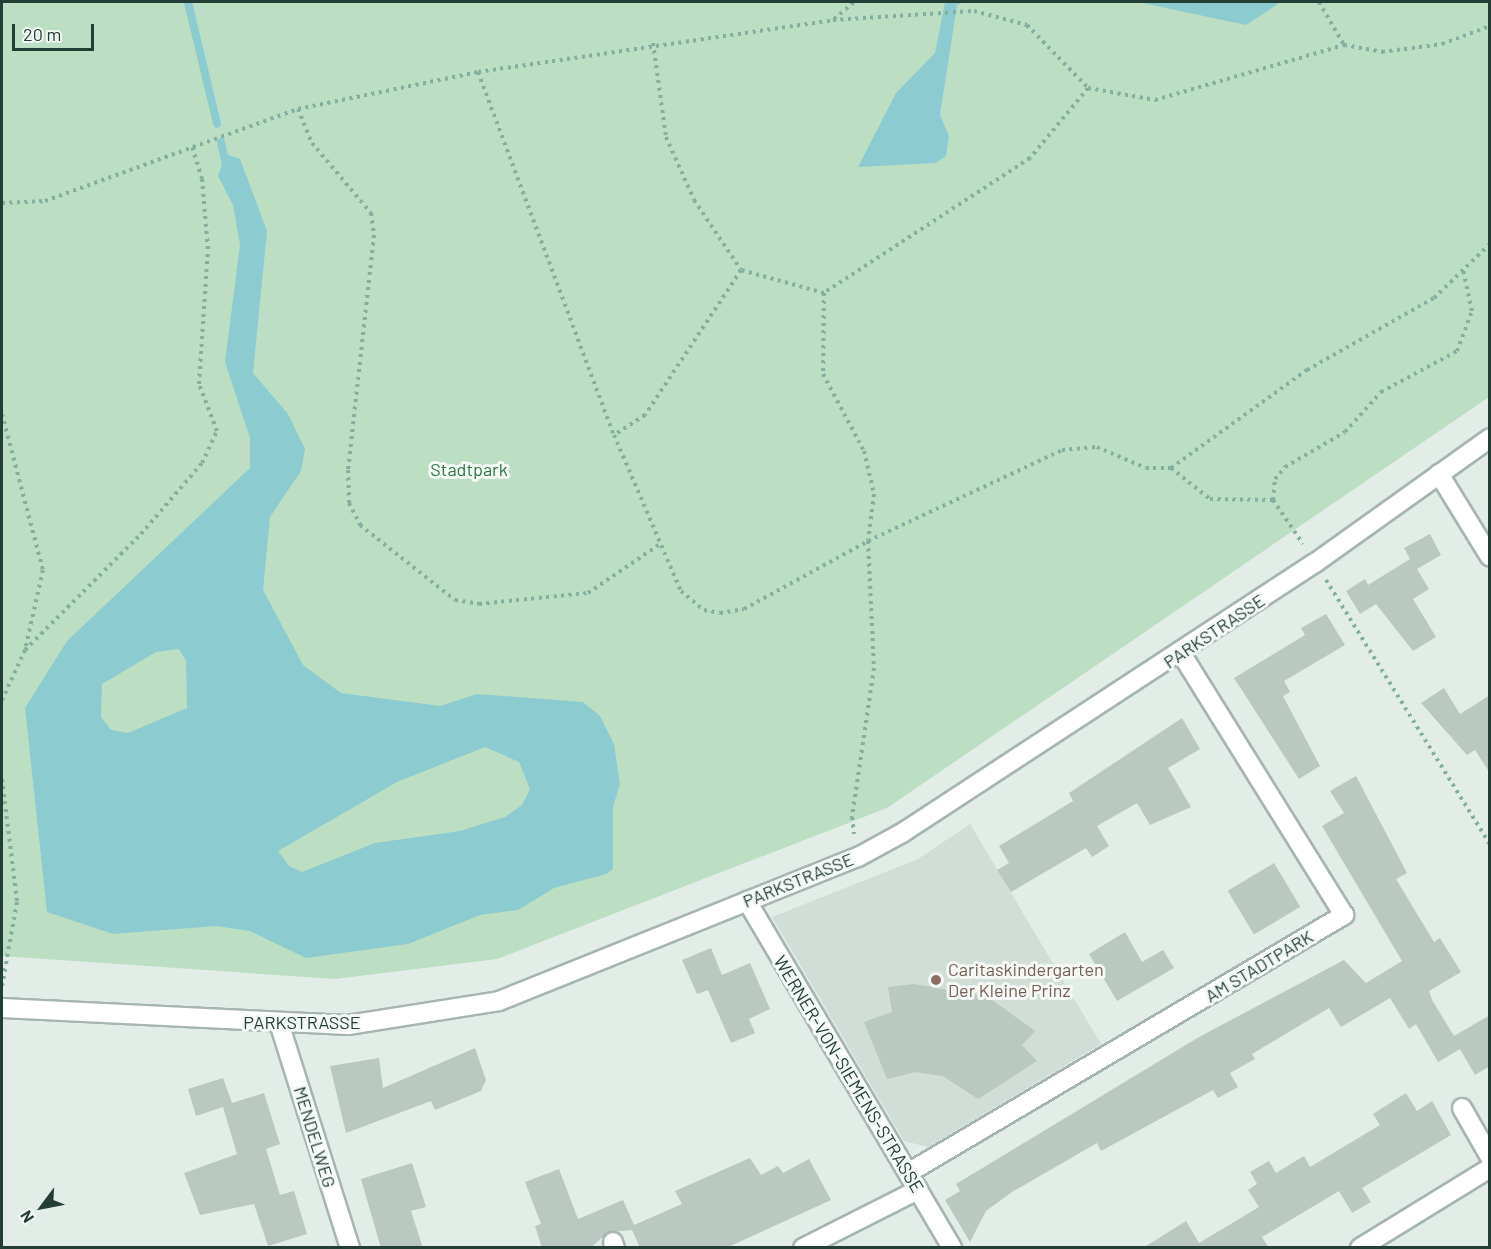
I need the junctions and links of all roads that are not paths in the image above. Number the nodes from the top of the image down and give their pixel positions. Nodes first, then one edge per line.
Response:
1 (1490, 438) edge
2 (1439, 474) junction
3 (1490, 556) edge
4 (1181, 652) junction
5 (747, 901) junction
6 (2, 1008) edge
7 (280, 1026) junction
8 (1462, 1108) dead end
9 (1490, 1158) edge
10 (1490, 1168) edge
11 (908, 1173) junction
12 (918, 1190) junction
13 (350, 1248) edge
14 (803, 1248) edge
15 (952, 1248) edge
16 (1360, 1248) edge

1 - 2 street, PARKSTRASSE
2 - 3 street
2 - 4 street, PARKSTRASSE
4 - 5 street, PARKSTRASSE
4 - 11 street, AM STADTPARK
5 - 7 street, PARKSTRASSE
5 - 11 street, WERNER-VON-SIEMENS-STRASSE
6 - 7 street, PARKSTRASSE
7 - 13 street, MENDELWEG
8 - 9 street
10 - 16 street
11 - 12 street, WERNER-VON-SIEMENS-STRASSE
12 - 14 street
12 - 15 street, WERNER-VON-SIEMENS-STRASSE

